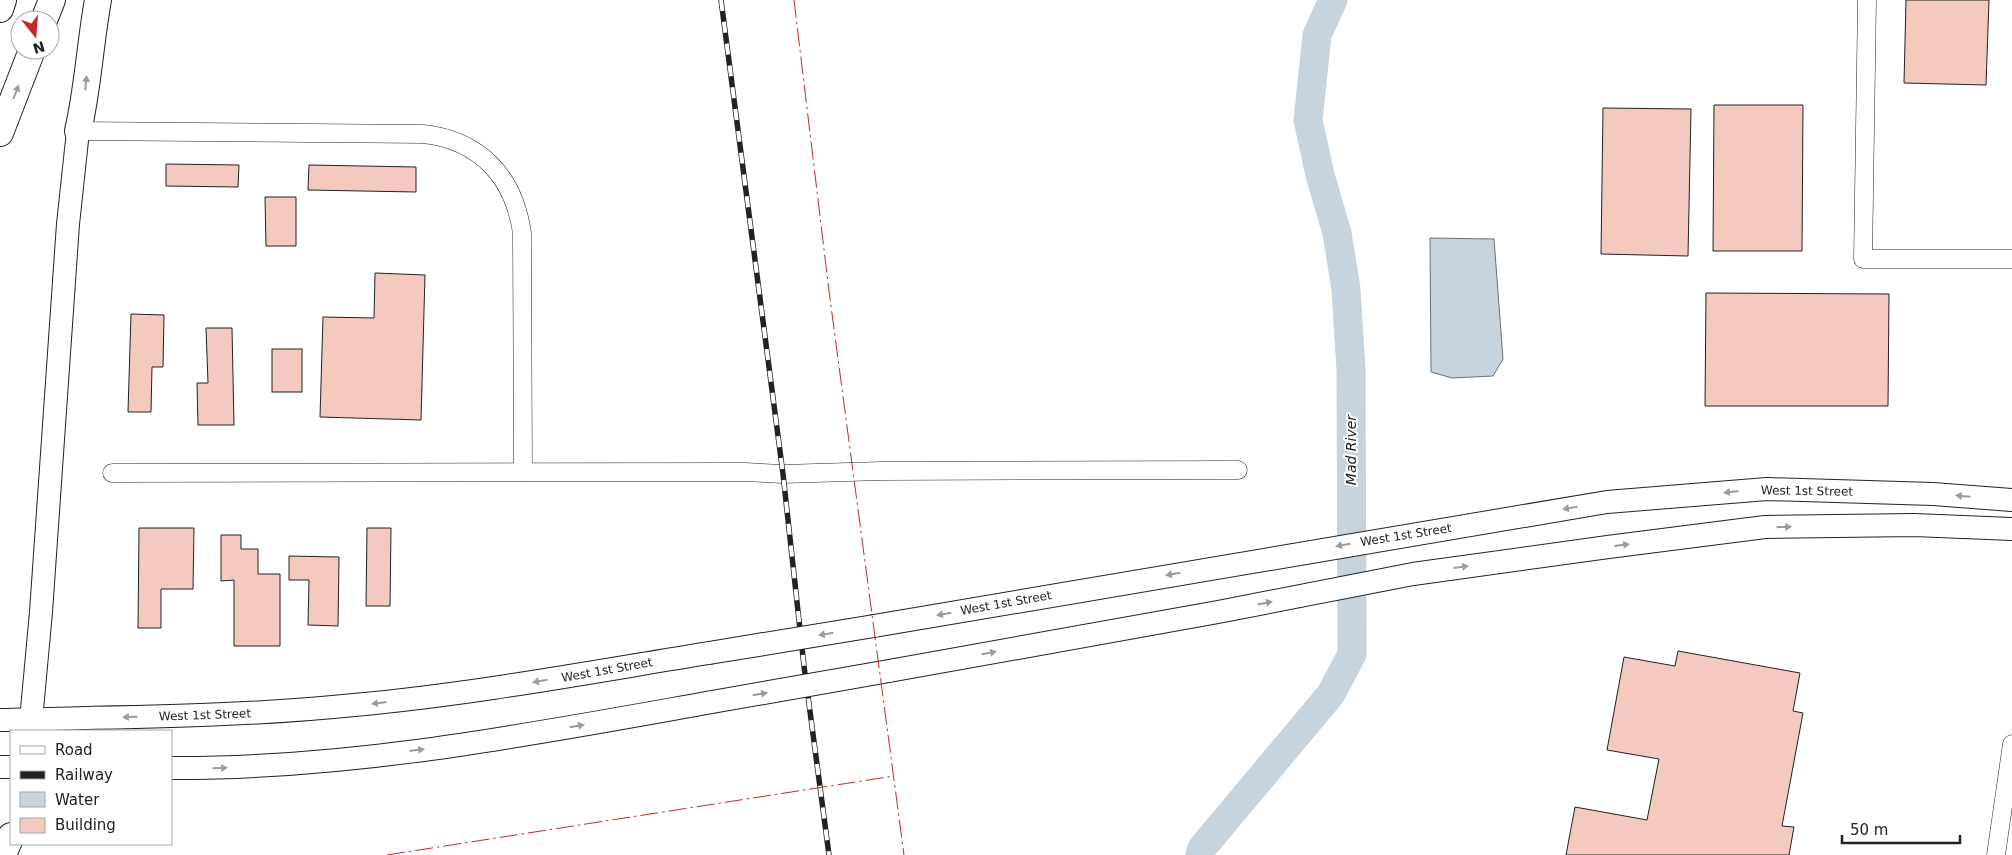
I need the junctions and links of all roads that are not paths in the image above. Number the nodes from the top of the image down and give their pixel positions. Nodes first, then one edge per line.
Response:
1 (4, 0) edge
2 (98, 0) edge
3 (1867, 0) edge
4 (0, 9) edge
5 (28, 60) edge
6 (78, 131) junction
7 (0, 133) edge
8 (2012, 259) edge
9 (1238, 470) dead end
10 (523, 472) junction
11 (112, 473) dead end
12 (2012, 500) edge
13 (2012, 529) edge
14 (0, 720) edge
15 (31, 725) edge
16 (2012, 744) edge
17 (172, 768) edge
18 (10, 838) edge
19 (2, 855) edge
20 (1996, 855) edge

1 - 4 highway
6 -> 2 highway
3 - 8 street
7 -> 5 highway
6 - 10 street
6 - 15 main road
9 - 10 street
10 - 11 street
12 -> 15 main road, West 1st Street, bridge
17 -> 13 main road, bridge
14 - 15 main road, West 1st Street
16 - 20 street
18 - 19 highway

